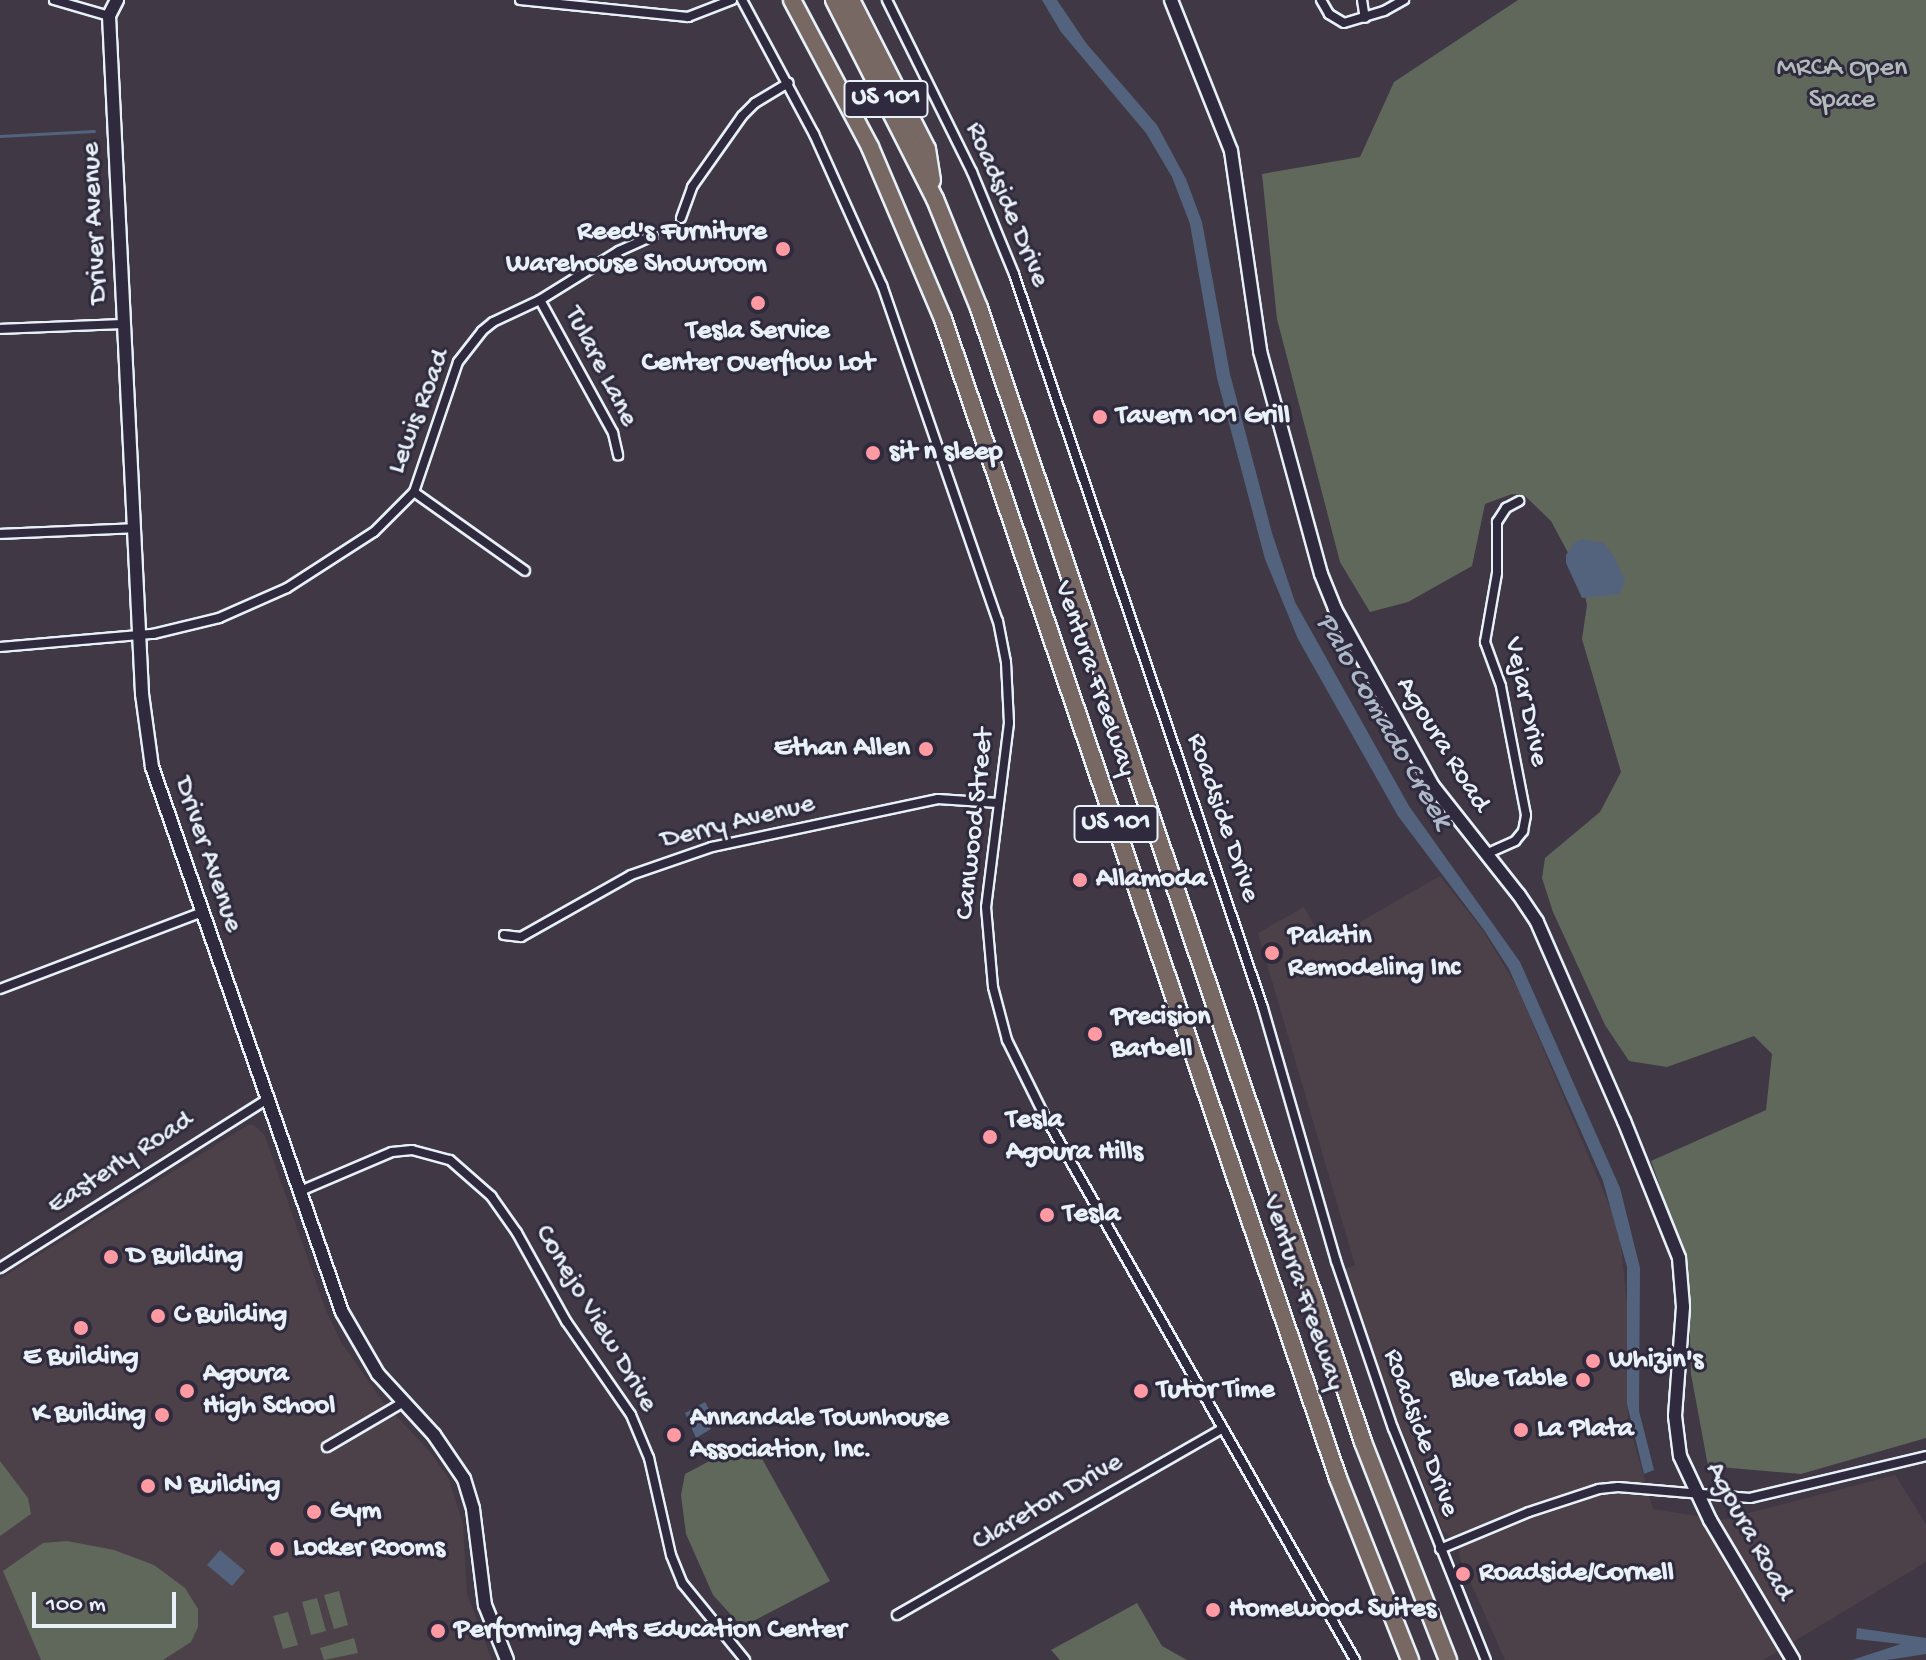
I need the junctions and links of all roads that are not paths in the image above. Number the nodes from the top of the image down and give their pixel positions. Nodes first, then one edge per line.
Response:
1 (54, 0) edge
2 (117, 0) edge
3 (520, 0) edge
4 (732, 0) edge
5 (742, 0) edge
6 (792, 0) edge
7 (834, 0) edge
8 (851, 0) edge
9 (887, 0) edge
10 (1171, 0) edge
11 (1321, 0) edge
12 (1362, 0) edge
13 (1404, 0) edge
14 (109, 16) junction
15 (1365, 18) junction
16 (788, 83) junction
17 (935, 199) junction
18 (681, 218) dead end
19 (653, 236) dead end
20 (540, 300) junction
21 (125, 324) junction
22 (0, 329) edge
23 (618, 455) dead end
24 (414, 492) junction
25 (1519, 501) dead end
26 (136, 528) junction
27 (0, 534) edge
28 (525, 571) dead end
29 (140, 635) junction
30 (0, 647) edge
31 (998, 803) junction
32 (1486, 854) junction
33 (200, 913) junction
34 (504, 935) dead end
35 (0, 989) edge
36 (266, 1100) junction
37 (298, 1192) junction
38 (0, 1268) edge
39 (402, 1403) junction
40 (1222, 1429) junction
41 (327, 1447) dead end
42 (1926, 1456) edge
43 (1697, 1495) junction
44 (1440, 1549) junction
45 (897, 1615) dead end
46 (507, 1660) edge
47 (745, 1660) edge
48 (1355, 1660) edge
49 (1410, 1660) edge
50 (1448, 1660) edge
51 (1486, 1660) edge
52 (1793, 1660) edge

1 - 14 street
2 - 14 main road, Driver Avenue
3 - 4 street
5 - 16 street, Canwood Street
6 - 49 highway, Ventura Freeway / US 101
7 - 17 highway, Ventura Freeway / US 101
8 - 17 highway
9 - 44 street, Roadside Drive
10 - 32 main road, Agoura Road
11 - 15 street
12 - 15 street
13 - 15 street
14 - 21 main road, Driver Avenue
16 - 18 street
16 - 31 street, Canwood Street
17 - 50 highway, Ventura Freeway / US 101
19 - 20 street, Lewis Road
20 - 23 street, Tulare Lane
20 - 24 street, Lewis Road
21 - 22 street
21 - 26 main road, Driver Avenue
24 - 28 street
24 - 29 street, Lewis Road
25 - 32 street, Vejar Drive
26 - 27 street
26 - 29 main road, Driver Avenue
29 - 30 street, Lewis Road
29 - 33 main road, Driver Avenue
31 - 34 street, Derry Avenue
31 - 40 street, Canwood Street
32 - 43 main road, Agoura Road
33 - 35 street
33 - 36 main road, Driver Avenue
36 - 37 main road, Driver Avenue
36 - 38 street, Easterly Road
37 - 39 main road, Driver Avenue
37 - 47 street, Conejo View Drive
39 - 41 street
39 - 46 main road, Driver Avenue
40 - 45 street, Clareton Drive
40 - 48 street, Canwood Street
42 - 43 street
43 - 44 street
43 - 52 main road, Agoura Road
44 - 51 street, Roadside Drive

